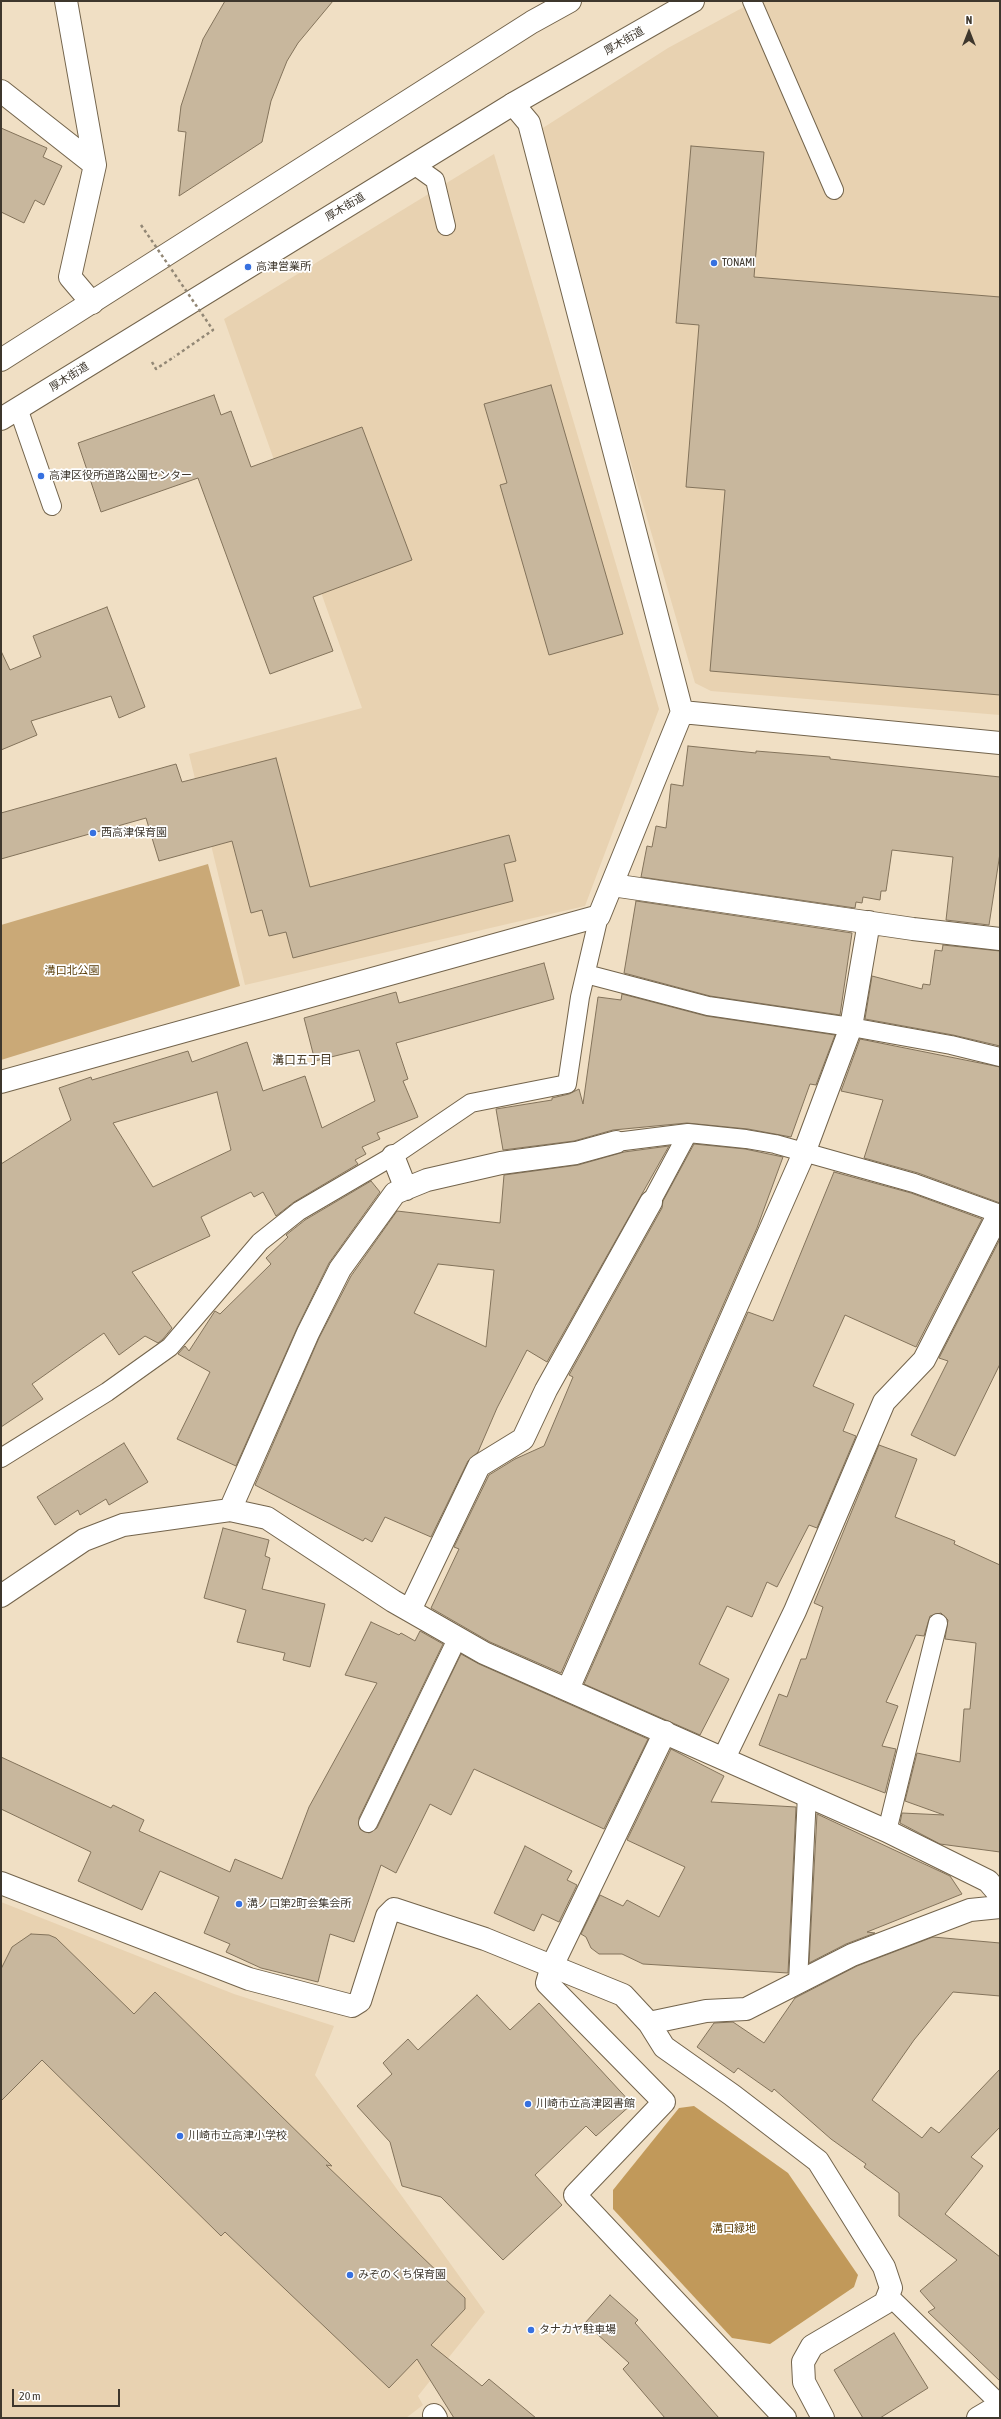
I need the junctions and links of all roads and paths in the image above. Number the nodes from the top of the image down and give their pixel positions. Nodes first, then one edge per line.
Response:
1 (66, 1) edge
2 (570, 1) edge
3 (693, 1) edge
4 (752, 1) edge
5 (1, 91) edge
6 (513, 104) junction
7 (95, 165) junction
8 (414, 165) junction
9 (834, 190) dead end
10 (141, 225) dead end
11 (446, 226) dead end
12 (92, 302) junction
13 (1, 360) edge
14 (151, 360) dead end
15 (10, 413) edge
16 (52, 506) dead end
17 (682, 712) junction
18 (1000, 743) edge
19 (612, 885) junction
20 (599, 916) junction
21 (869, 922) junction
22 (1000, 939) edge
23 (586, 974) junction
24 (851, 1027) junction
25 (1000, 1058) edge
26 (1, 1082) edge
27 (688, 1132) junction
28 (616, 1142) joint
29 (804, 1153) junction
30 (392, 1156) junction
31 (406, 1189) junction
32 (652, 1202) joint
33 (1000, 1214) edge
34 (1000, 1218) edge
35 (1, 1458) edge
36 (230, 1510) junction
37 (1, 1596) edge
38 (410, 1610) junction
39 (938, 1623) dead end
40 (458, 1637) junction
41 (568, 1689) junction
42 (665, 1732) junction
43 (724, 1758) junction
44 (806, 1795) junction
45 (368, 1823) dead end
46 (888, 1831) junction
47 (1, 1883) edge
48 (1000, 1895) edge
49 (1000, 1907) edge
50 (552, 1966) junction
51 (798, 1982) junction
52 (649, 2023) junction
53 (888, 2295) junction
54 (1000, 2405) edge
55 (785, 2418) edge
56 (823, 2418) edge
57 (978, 2418) edge

1 - 7 main road
2 - 12 main road
3 - 6 main road, 厚木街道
4 - 9 lane
5 - 7 main road
6 - 8 main road, 厚木街道
6 - 17 main road
7 - 12 main road
8 - 11 lane
8 - 15 main road, 厚木街道
10 - 14 path, bridge
12 - 13 main road
15 - 16 lane
17 - 18 main road
17 - 19 main road
19 - 20 main road
19 - 21 main road
20 - 23 lane
20 - 26 main road
21 - 22 main road
21 - 24 main road
23 - 24 lane
23 - 30 lane
24 - 25 lane
24 - 29 main road
27 - 28 lane
27 - 29 lane
27 - 32 lane
28 - 31 main road
29 - 33 lane
29 - 41 main road
30 - 31 main road
30 - 35 lane
31 - 36 main road
32 - 38 main road
34 - 43 main road
36 - 37 main road
36 - 38 main road
38 - 40 main road
39 - 46 lane
40 - 41 main road
40 - 45 lane
41 - 42 main road
42 - 43 main road
42 - 50 main road
43 - 44 main road
44 - 46 main road
44 - 51 lane
46 - 48 main road
47 - 50 main road
49 - 51 main road
50 - 52 main road
50 - 55 main road
51 - 52 main road
52 - 53 main road
53 - 54 lane
53 - 56 main road
54 - 57 main road

